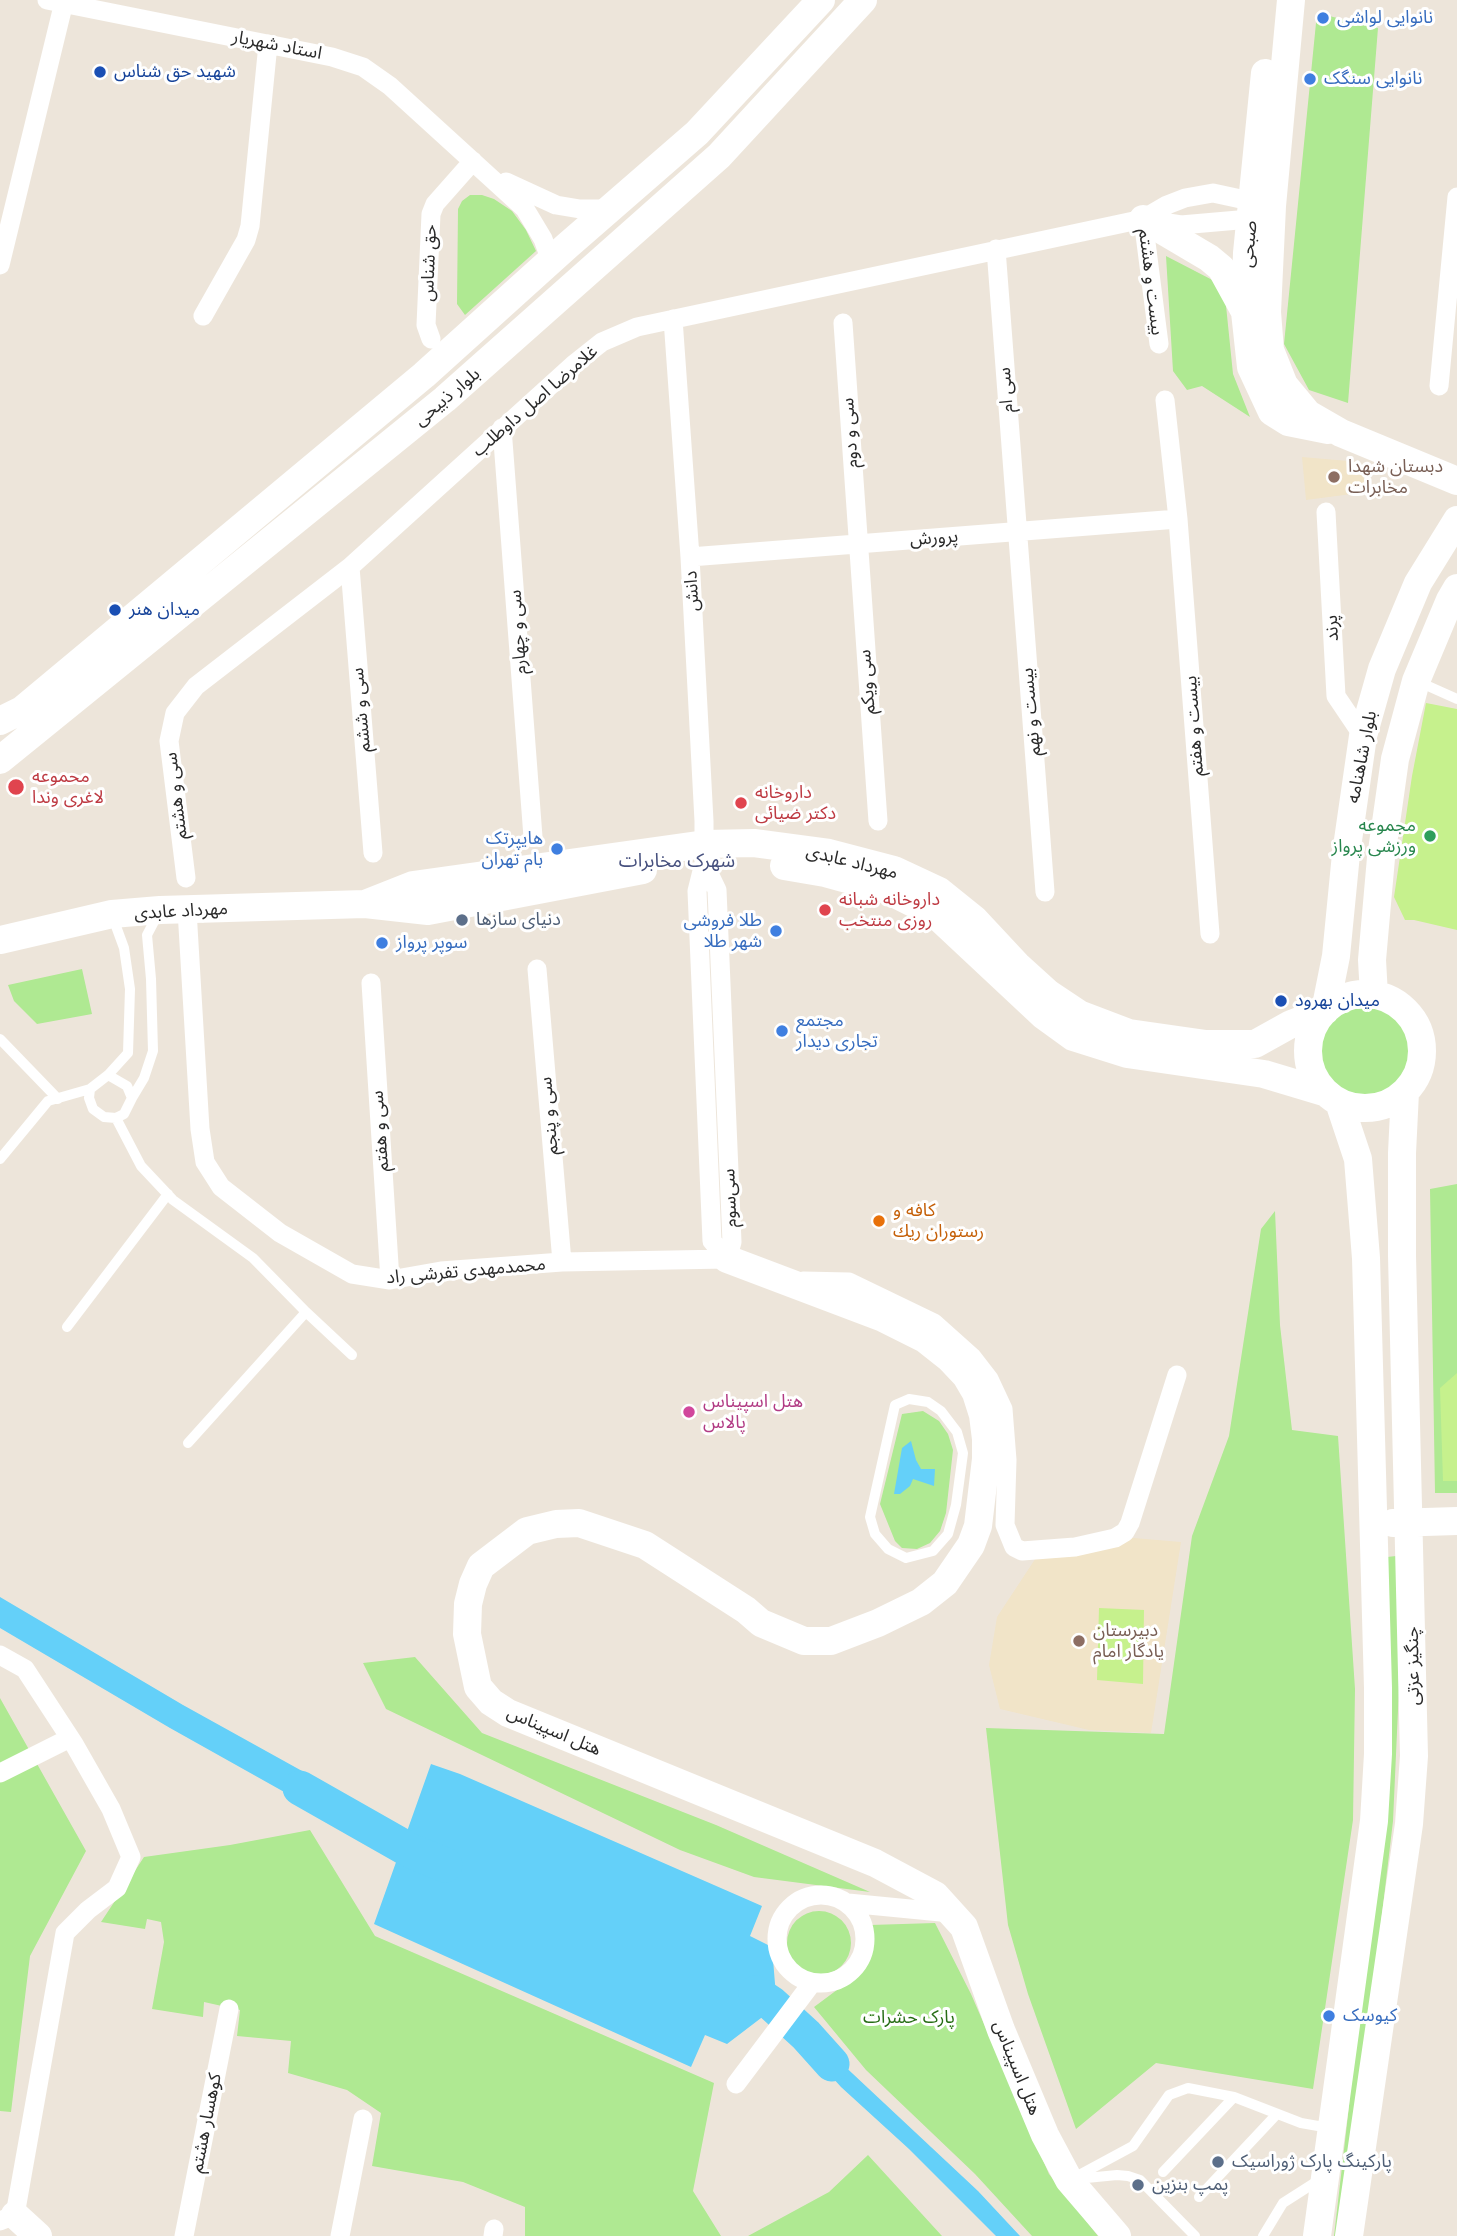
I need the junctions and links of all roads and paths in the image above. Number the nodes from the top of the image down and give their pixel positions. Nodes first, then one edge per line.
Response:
1 (821, 0) edge
2 (863, 0) edge
3 (1272, 0) edge
4 (1291, 0) edge
5 (56, 1) edge
6 (268, 44) junction
7 (473, 161) junction
8 (1457, 197) edge
9 (610, 209) junction
10 (1258, 209) junction
11 (1143, 219) junction
12 (996, 249) junction
13 (551, 261) junction
14 (0, 265) edge
15 (1245, 312) junction
16 (203, 316) dead end
17 (673, 319) junction
18 (843, 323) dead end
19 (431, 339) dead end
20 (1159, 344) dead end
21 (1439, 386) dead end
22 (1165, 400) dead end
23 (502, 428) junction
24 (1341, 433) junction
25 (1457, 481) edge
26 (1326, 512) dead end
27 (1178, 519) junction
28 (1457, 520) edge
29 (1016, 532) junction
30 (857, 544) junction
31 (690, 557) junction
32 (350, 567) junction
33 (1457, 588) edge
34 (1416, 681) junction
35 (1457, 699) edge
36 (176, 713) joint
37 (0, 721) edge
38 (1363, 736) junction
39 (0, 761) edge
40 (878, 821) dead end
41 (533, 837) dead end
42 (373, 853) dead end
43 (704, 854) junction
44 (186, 878) dead end
45 (1045, 892) dead end
46 (173, 910) junction
47 (112, 914) junction
48 (1210, 933) dead end
49 (0, 940) edge
50 (537, 969) dead end
51 (370, 983) dead end
52 (1374, 995) junction
53 (1325, 1011) junction
54 (0, 1039) edge
55 (108, 1075) junction
56 (90, 1090) junction
57 (1405, 1092) junction
58 (1331, 1097) junction
59 (58, 1098) junction
60 (132, 1098) junction
61 (116, 1118) junction
62 (0, 1159) edge
63 (168, 1194) junction
64 (727, 1259) junction
65 (562, 1262) junction
66 (390, 1280) junction
67 (788, 1281) junction
68 (306, 1312) junction
69 (67, 1326) dead end
70 (352, 1355) dead end
71 (1177, 1375) dead end
72 (188, 1443) dead end
73 (974, 1458) junction
74 (968, 1507) junction
75 (1457, 1521) edge
76 (1409, 1523) junction
77 (1373, 1524) junction
78 (0, 1655) edge
79 (70, 1738) junction
80 (0, 1773) edge
81 (848, 1903) junction
82 (951, 1913) junction
83 (812, 1983) junction
84 (229, 2009) dead end
85 (736, 2084) dead end
86 (1234, 2097) junction
87 (1276, 2115) junction
88 (363, 2119) dead end
89 (1332, 2124) junction
90 (1163, 2172) dead end
91 (1325, 2176) junction
92 (1069, 2180) junction
93 (1199, 2197) dead end
94 (8, 2218) edge
95 (38, 2236) edge
96 (184, 2236) edge
97 (340, 2236) edge
98 (1117, 2236) edge
99 (1195, 2236) edge
100 (1263, 2236) edge
101 (1317, 2236) edge
102 (1349, 2236) edge

1 - 9 street, بلوار ذبیحی
2 - 39 street, بلوار ذبیحی
3 - 10 street, صبحی
4 - 10 street, صبحی
5 - 6 street, استاد شهریار
5 - 14 street
6 - 7 street, استاد شهریار
6 - 16 street
7 - 9 street, استاد شهریار
7 - 13 street, استاد شهریار
7 - 19 street, حق شناس
8 - 21 street
9 - 13 street, بلوار ذبیحی
10 - 11 street, غلامرضا اصل داوطلب
10 - 11 street, غلامرضا اصل داوطلب
10 - 15 street, صبحی
10 - 24 street, صبحی
11 - 12 street, غلامرضا اصل داوطلب
11 - 15 street
11 - 20 street, بیست و هشتم
12 - 17 street, غلامرضا اصل داوطلب
12 - 29 street, سی ام
13 - 37 street, بلوار ذبیحی
15 - 24 street, صبحی
17 - 23 street, غلامرضا اصل داوطلب
17 - 31 street, دانش
18 - 30 street, سی و دوم
22 - 27 street
23 - 32 street, غلامرضا اصل داوطلب
23 - 41 street, سی و چهارم
24 - 25 street, صبحی
26 - 38 street, پرند
27 - 29 street, پرورش
27 - 48 street, بیست و هفتم
28 - 38 street, بلوار شاهنامه
29 - 30 street, پرورش
29 - 45 street, بیست و نهم
30 - 31 street, پرورش
30 - 40 street, سی ویکم
31 - 43 street, دانش
32 - 36 street, غلامرضا اصل داوطلب
32 - 42 street, سی و ششم
33 - 34 street, بلوار شاهنامه
34 - 35 lane
34 - 52 street, بلوار شاهنامه
36 - 44 street, سی و هشتم
38 - 53 street, بلوار شاهنامه
43 - 46 street, مهرداد عابدی
43 - 53 street, مهرداد عابدی
43 - 58 street, مهرداد عابدی
43 - 64 street, سی‌سوم
46 - 47 street, مهرداد عابدی
46 - 60 lane
46 - 66 street, محمدمهدی تفرشی راد
47 - 49 street, مهرداد عابدی
47 - 55 lane
50 - 65 street, سی و پنجم
51 - 66 street, سی و هفتم
52 - 53 street
52 - 57 street
53 - 58 street
54 - 59 lane
55 - 56 lane
55 - 60 lane
56 - 59 lane
56 - 61 lane
57 - 58 street
57 - 76 street, چنگیز عزتی
58 - 77 street, چنگیز عزتی
59 - 62 lane
60 - 61 lane
61 - 63 lane
63 - 68 lane
63 - 69 lane
64 - 65 street, محمدمهدی تفرشی راد
64 - 67 street, هتل اسپیناس
65 - 66 street, محمدمهدی تفرشی راد
67 - 71 street
67 - 73 street, هتل اسپیناس
68 - 70 lane
68 - 72 lane
73 - 74 street, هتل اسپیناس
73 - 74 lane
74 - 82 street, هتل اسپیناس
75 - 76 street
76 - 77 street
76 - 102 street, چنگیز عزتی
77 - 89 street, چنگیز عزتی
78 - 79 street
79 - 80 street
79 - 94 street
81 - 82 street
81 - 83 street
81 - 83 street
82 - 92 street, هتل اسپیناس
83 - 85 street
84 - 96 street, کوهسار هشتم
86 - 87 lane
86 - 90 lane
86 - 92 lane
87 - 89 lane
87 - 93 lane
88 - 97 street
89 - 91 street, چنگیز عزتی
91 - 100 lane
91 - 101 street, چنگیز عزتی
92 - 98 street, هتل اسپیناس
92 - 99 lane
94 - 95 street

